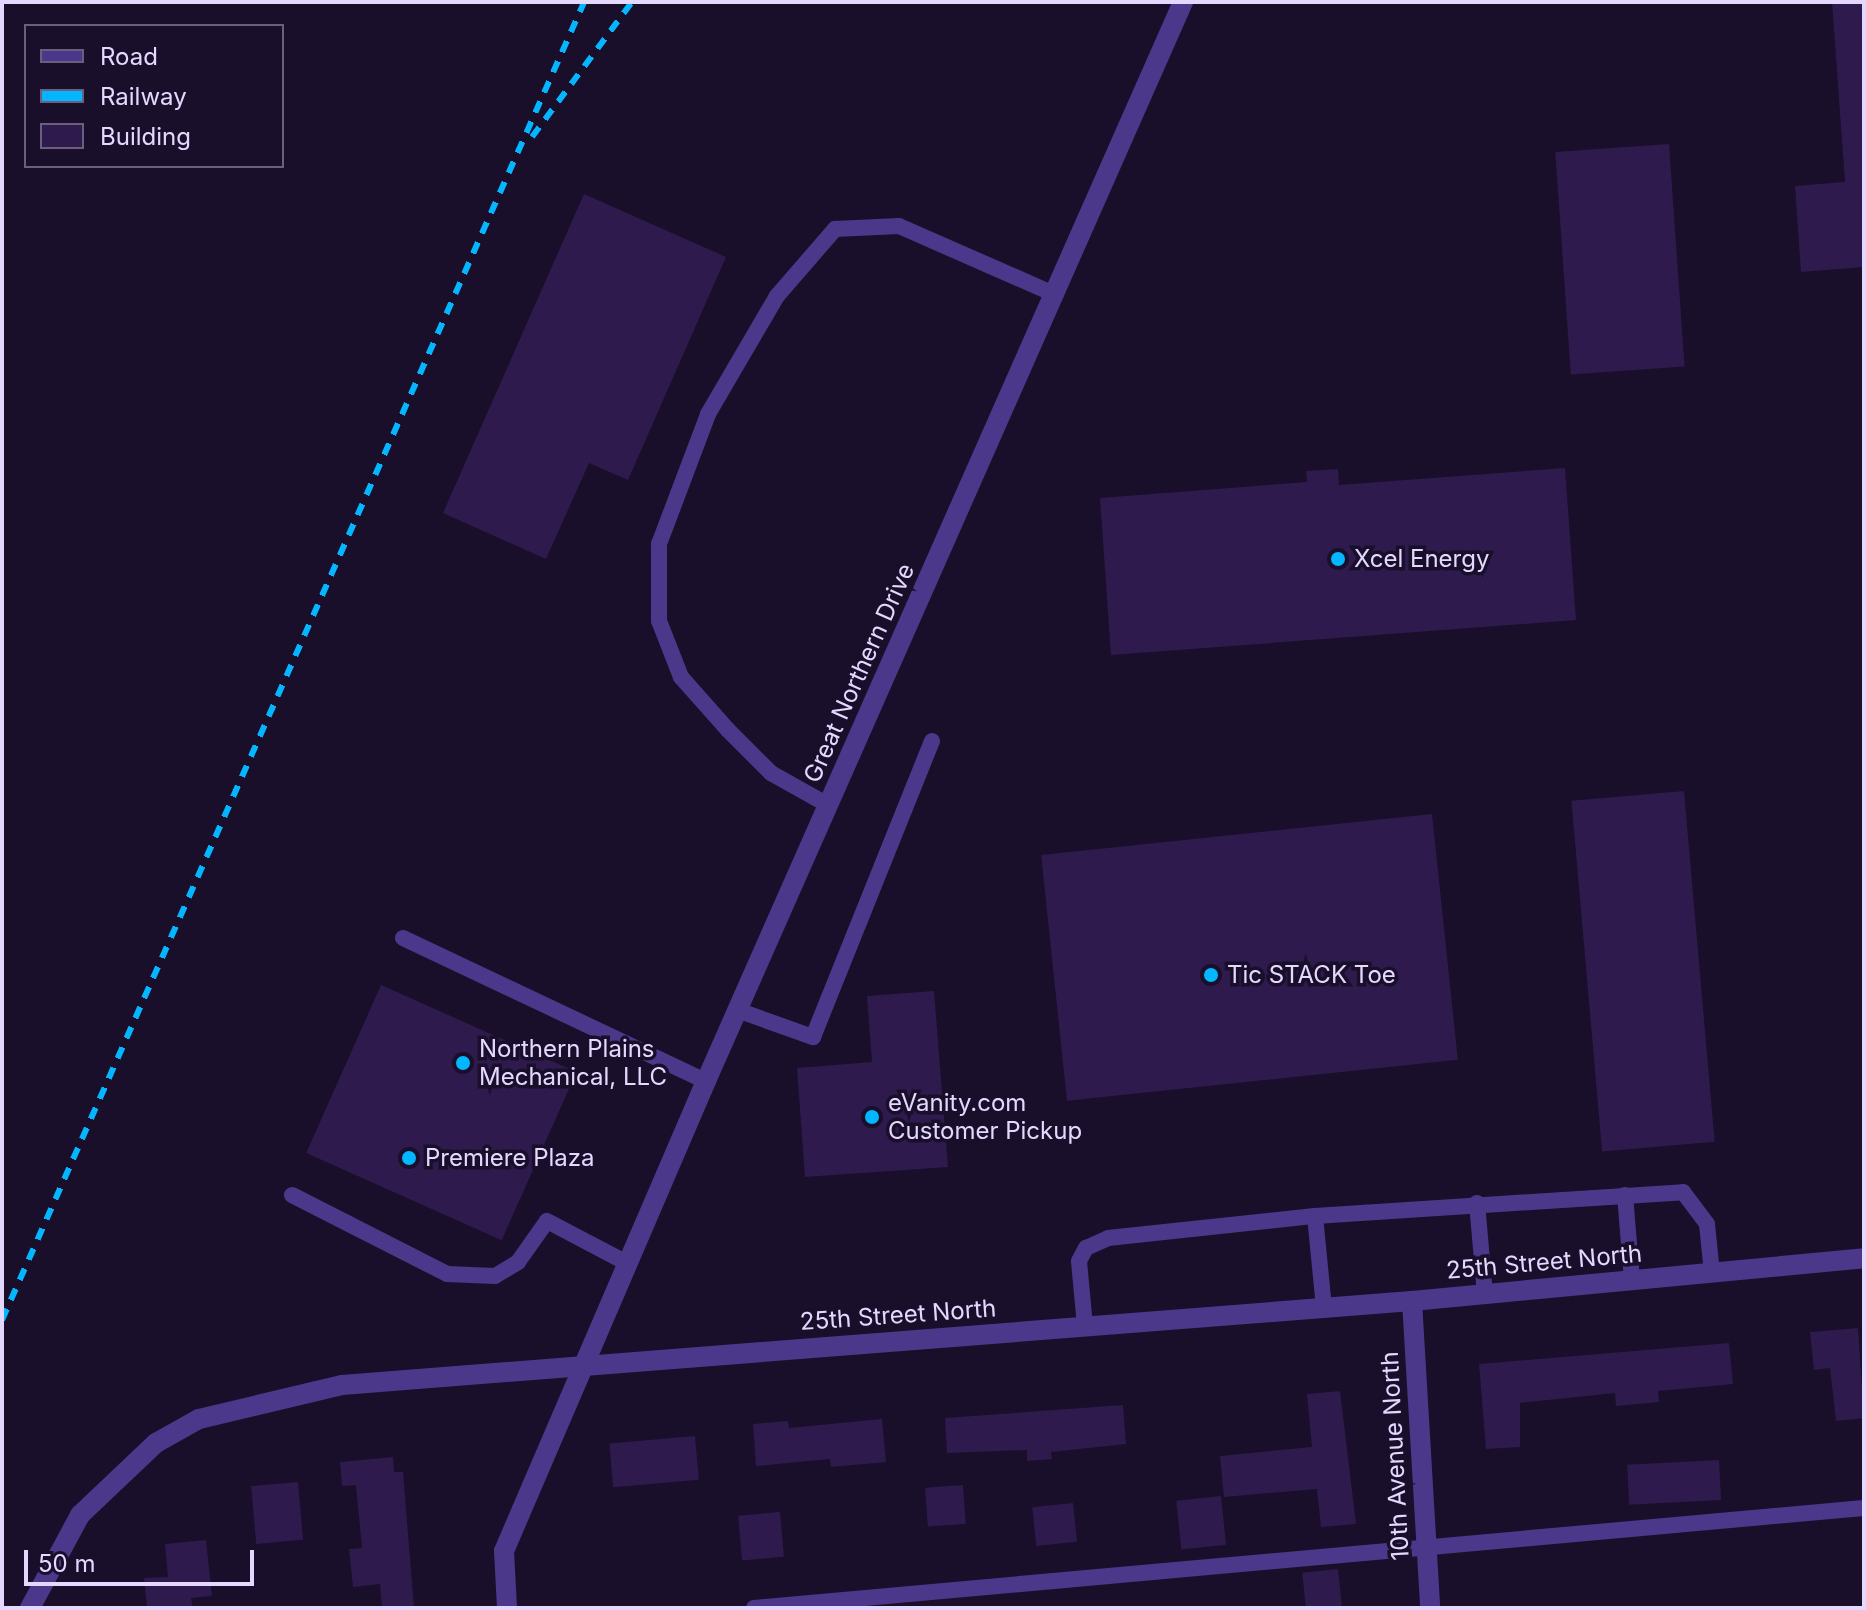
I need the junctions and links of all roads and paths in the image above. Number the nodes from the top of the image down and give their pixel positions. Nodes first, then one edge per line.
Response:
1 (1183, 2) edge
2 (1056, 295) junction
3 (932, 741) dead end
4 (828, 805) junction
5 (403, 938) dead end
6 (737, 1010) junction
7 (706, 1081) junction
8 (292, 1195) dead end
9 (1625, 1195) junction
10 (1477, 1203) junction
11 (1315, 1216) junction
12 (1864, 1258) edge
13 (627, 1263) junction
14 (1712, 1273) junction
15 (1632, 1280) junction
16 (1485, 1294) junction
17 (1412, 1301) junction
18 (1324, 1308) junction
19 (1085, 1326) junction
20 (583, 1366) junction
21 (1864, 1508) edge
22 (1426, 1548) junction
23 (30, 1608) edge
24 (507, 1608) edge
25 (754, 1608) edge
26 (1430, 1608) edge

1 - 2 street, Great Northern Drive
2 - 4 street, Great Northern Drive
2 - 4 lane
3 - 6 lane
4 - 6 street, Great Northern Drive
5 - 7 lane
6 - 7 street, Great Northern Drive
7 - 13 street, Great Northern Drive
8 - 13 lane
9 - 10 lane
9 - 14 lane
9 - 15 lane
10 - 11 lane
10 - 16 lane
11 - 18 lane
11 - 19 lane
12 - 14 street, 25th Street North
13 - 20 street, Great Northern Drive
14 - 15 street, 25th Street North
15 - 16 street, 25th Street North
16 - 17 street, 25th Street North
17 - 18 street, 25th Street North
17 - 22 street, 10th Avenue North
18 - 19 street, 25th Street North
19 - 20 street, 25th Street North
20 - 23 street, 25th Street North
20 - 24 street, Great Northern Drive
21 - 22 lane
22 - 25 lane
22 - 26 street, 10th Avenue North

